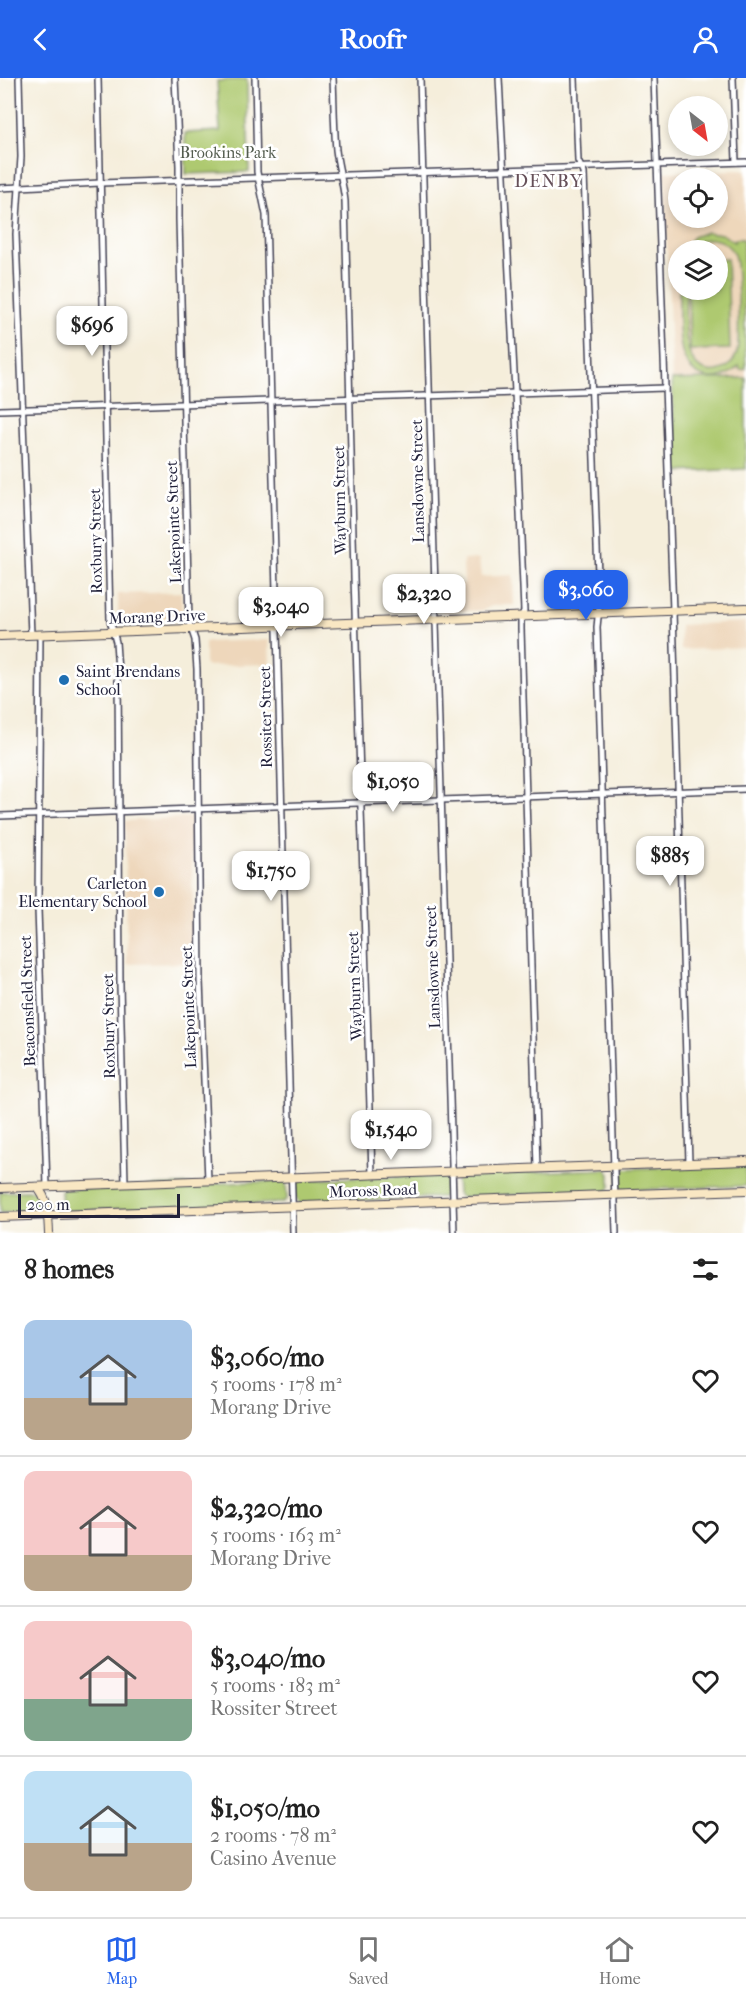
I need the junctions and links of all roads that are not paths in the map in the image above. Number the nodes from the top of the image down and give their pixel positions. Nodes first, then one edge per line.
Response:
1 (18, 78) edge
2 (98, 78) edge
3 (176, 78) edge
4 (255, 78) edge
5 (333, 78) edge
6 (420, 78) edge
7 (499, 78) edge
8 (575, 78) edge
9 (654, 78) edge
10 (734, 78) edge
11 (736, 162) junction
12 (746, 162) edge
13 (657, 165) junction
14 (581, 167) junction
15 (504, 170) junction
16 (422, 172) junction
17 (341, 175) junction
18 (260, 178) junction
19 (179, 180) junction
20 (100, 183) junction
21 (20, 187) junction
22 (0, 188) edge
23 (665, 388) junction
24 (591, 390) junction
25 (515, 392) junction
26 (429, 395) junction
27 (350, 398) junction
28 (271, 400) junction
29 (183, 403) junction
30 (105, 406) junction
31 (23, 409) junction
32 (0, 410) edge
33 (746, 608) edge
34 (673, 611) junction
35 (598, 614) junction
36 (521, 617) junction
37 (435, 620) junction
38 (356, 623) junction
39 (276, 626) junction
40 (192, 629) junction
41 (113, 632) junction
42 (31, 635) junction
43 (40, 635) junction
44 (0, 636) edge
45 (746, 789) edge
46 (678, 791) junction
47 (602, 794) junction
48 (526, 797) junction
49 (441, 800) junction
50 (362, 803) junction
51 (280, 807) junction
52 (199, 809) junction
53 (118, 812) junction
54 (39, 815) junction
55 (0, 816) edge
56 (746, 1161) edge
57 (689, 1163) junction
58 (614, 1165) junction
59 (537, 1168) junction
60 (452, 1171) junction
61 (372, 1174) junction
62 (290, 1177) junction
63 (208, 1180) junction
64 (125, 1183) junction
65 (37, 1186) junction
66 (46, 1186) junction
67 (0, 1188) edge
68 (746, 1190) edge
69 (615, 1194) junction
70 (453, 1200) junction
71 (292, 1206) junction
72 (48, 1215) junction
73 (0, 1217) edge
74 (49, 1233) edge
75 (292, 1233) edge
76 (454, 1233) edge
77 (616, 1233) edge

1 - 21 street
2 - 20 street, Roxbury Street
3 - 19 street, Lakepointe Street
4 - 18 street, Rossiter Street
5 - 17 street, Wayburn Street
6 - 16 street, Lansdowne Street
7 - 15 street
8 - 14 street
9 - 13 street
10 - 11 street
11 - 12 street
11 - 13 street
13 - 14 street
13 - 23 street
14 - 15 street
14 - 24 street
15 - 16 street
15 - 25 street
16 - 17 street
16 - 26 street, Lansdowne Street
17 - 18 street
17 - 27 street, Wayburn Street
18 - 19 street
18 - 28 street, Rossiter Street
19 - 20 street
19 - 29 street, Lakepointe Street
20 - 21 street
20 - 30 street, Roxbury Street
21 - 22 street
21 - 31 street
23 - 24 street
23 - 34 street
24 - 25 street
24 - 35 street
25 - 26 street
25 - 36 street
26 - 27 street
26 - 37 street, Lansdowne Street
27 - 28 street
27 - 38 street, Wayburn Street
28 - 29 street
28 - 39 street, Rossiter Street
29 - 30 street
29 - 40 street, Lakepointe Street
30 - 31 street
30 - 41 street, Roxbury Street
31 - 32 street
31 - 42 street
33 - 34 main road, Morang Drive
34 - 35 main road, Morang Drive
34 - 46 street
35 - 36 main road, Morang Drive
35 - 47 street
36 - 37 main road, Morang Drive
36 - 48 street
37 - 38 main road, Morang Drive
37 - 49 street, Lansdowne Street
38 - 39 main road, Morang Drive
38 - 50 street, Wayburn Street
39 - 40 main road, Morang Drive
39 - 51 street, Rossiter Street
40 - 41 main road, Morang Drive
40 - 52 street, Lakepointe Street
41 - 43 main road, Morang Drive
41 - 53 street, Roxbury Street
42 - 43 main road, Morang Drive
42 - 44 main road, Morang Drive
43 - 54 street, Beaconsfield Street
45 - 46 street
46 - 47 street
46 - 57 street
47 - 48 street
47 - 58 street
48 - 49 street
48 - 59 street
49 - 50 street
49 - 60 street, Lansdowne Street
50 - 51 street
50 - 61 street, Wayburn Street
51 - 52 street
51 - 62 street, Rossiter Street
52 - 53 street
52 - 63 street, Lakepointe Street
53 - 54 street
53 - 64 street, Roxbury Street
54 - 55 street
54 - 66 street, Beaconsfield Street
56 - 57 main road, Moross Road
57 - 58 main road, Moross Road
58 - 59 main road, Moross Road
58 - 69 street
59 - 60 main road, Moross Road
60 - 61 main road, Moross Road
60 - 70 street, Lansdowne Street
61 - 62 main road, Moross Road
62 - 63 main road, Moross Road
62 - 71 street, Rossiter Street
63 - 64 main road, Moross Road
64 - 66 main road, Moross Road
65 - 66 main road, Moross Road
65 - 67 main road, Moross Road
65 - 72 main road
68 - 69 main road, Moross Road
69 - 70 main road, Moross Road
69 - 77 street
70 - 71 main road, Moross Road
70 - 76 street, Lansdowne Street
71 - 72 main road, Moross Road
71 - 75 street, Rossiter Street
72 - 73 main road, Moross Road
72 - 74 main road

